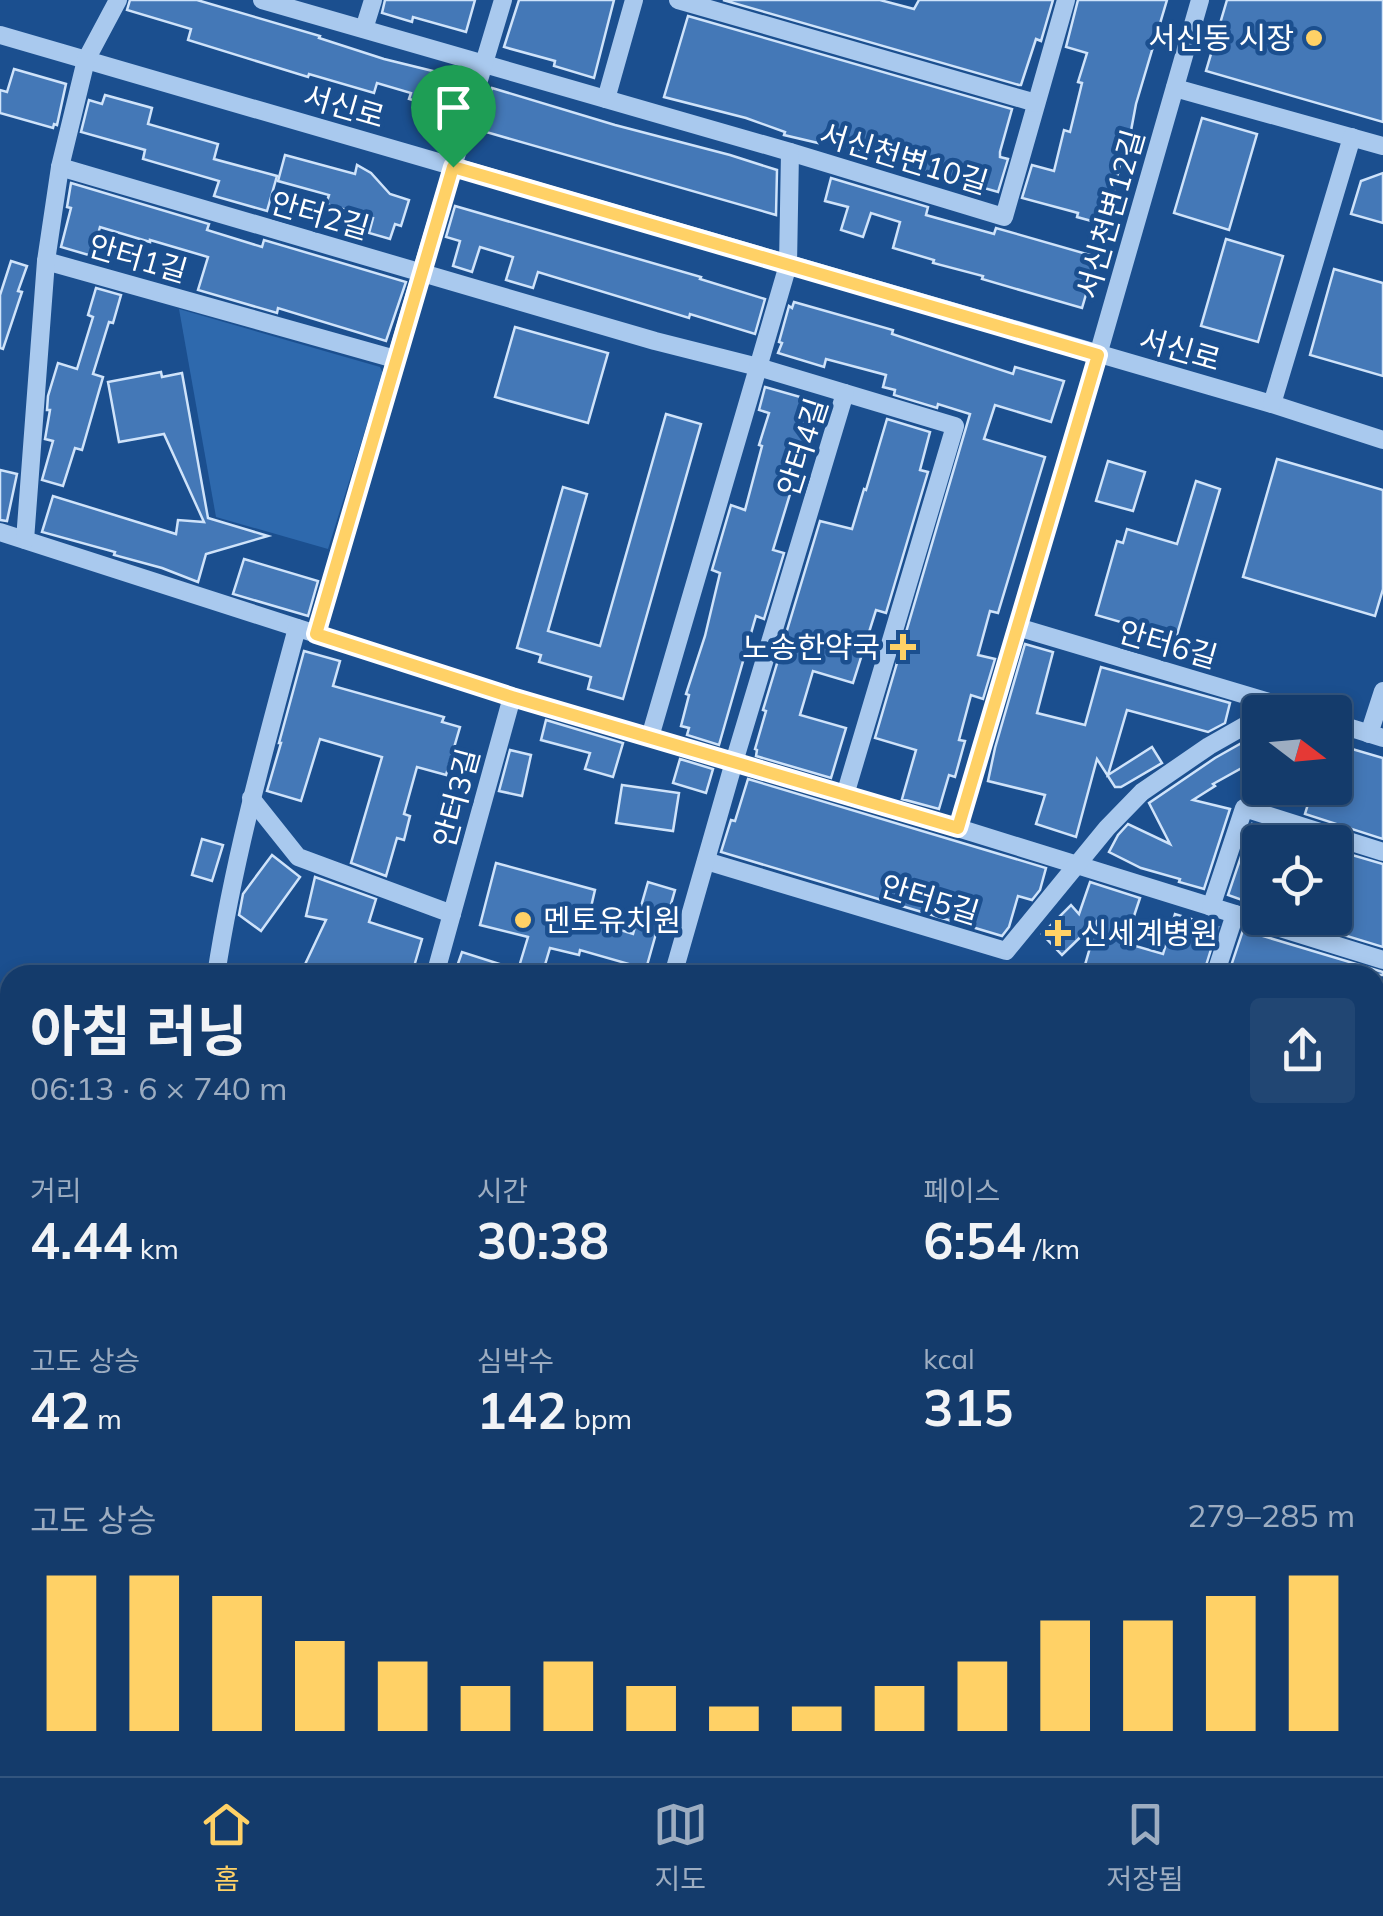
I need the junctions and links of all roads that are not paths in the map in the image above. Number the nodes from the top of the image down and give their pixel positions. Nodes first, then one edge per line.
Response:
1 (118, 0) edge
2 (262, 0) edge
3 (373, 0) edge
4 (504, 0) edge
5 (634, 0) edge
6 (678, 0) edge
7 (1066, 0) edge
8 (1200, 0) edge
9 (364, 29) junction
10 (0, 35) edge
11 (86, 60) junction
12 (484, 64) junction
13 (1175, 88) junction
14 (606, 99) junction
15 (1036, 103) junction
16 (1352, 137) junction
17 (1383, 146) edge
18 (790, 152) junction
19 (60, 167) junction
20 (453, 167) junction
21 (46, 261) junction
22 (788, 264) junction
23 (421, 272) junction
24 (1098, 355) junction
25 (396, 358) junction
26 (758, 368) junction
27 (845, 393) junction
28 (1272, 404) junction
29 (1383, 440) edge
30 (0, 532) edge
31 (25, 540) junction
32 (297, 628) junction
33 (1017, 628) junction
34 (316, 634) junction
35 (1383, 691) edge
36 (512, 697) junction
37 (1242, 699) edge
38 (1242, 727) edge
39 (1352, 728) edge
40 (1376, 736) edge
41 (650, 738) junction
42 (734, 762) junction
43 (845, 795) junction
44 (252, 798) junction
45 (958, 828) junction
46 (1383, 852) edge
47 (706, 861) junction
48 (1078, 865) junction
49 (1211, 906) junction
50 (452, 914) junction
51 (1235, 914) junction
52 (1383, 960) edge
53 (218, 965) edge
54 (438, 965) edge
55 (676, 965) edge
56 (1219, 965) edge

1 - 11 street, 안터1길
2 - 9 street
3 - 9 street
4 - 12 street
5 - 14 street
6 - 15 street
7 - 15 street, 서신천변10길
8 - 13 street, 서신천변12길
9 - 12 street
10 - 11 street, 서신로
11 - 19 street, 안터1길
11 - 20 street, 서신로
12 - 14 street
12 - 20 street
13 - 16 street
13 - 24 street, 서신천변12길
14 - 18 street
15 - 18 street, 서신천변10길
16 - 17 street
16 - 28 street
18 - 22 street
19 - 21 street, 안터1길
19 - 23 street, 안터2길
20 - 22 street, 서신로
20 - 23 street
21 - 25 street, 안터1길
21 - 31 street, 안터1길
22 - 24 street, 서신로
22 - 26 street
23 - 25 street
23 - 26 street, 안터2길
24 - 28 street, 서신로
24 - 33 street
25 - 34 street
26 - 27 street
26 - 41 street
27 - 42 street, 안터4길
27 - 43 street, 안터4길
28 - 29 street, 서신로
30 - 31 street
31 - 32 street
32 - 34 street
32 - 44 street
33 - 37 street, 안터6길
33 - 45 street
34 - 36 street
35 - 40 street
36 - 41 street
36 - 50 street, 안터3길
38 - 48 street, 안터5길
39 - 40 street
41 - 42 street
42 - 43 street
42 - 47 street, 안터4길
43 - 45 street
44 - 50 street
44 - 53 street
45 - 48 street
46 - 49 street
47 - 48 street, 안터5길
47 - 55 street, 안터4길
48 - 49 street
49 - 51 street
50 - 54 street, 안터3길
51 - 52 street
51 - 56 street

